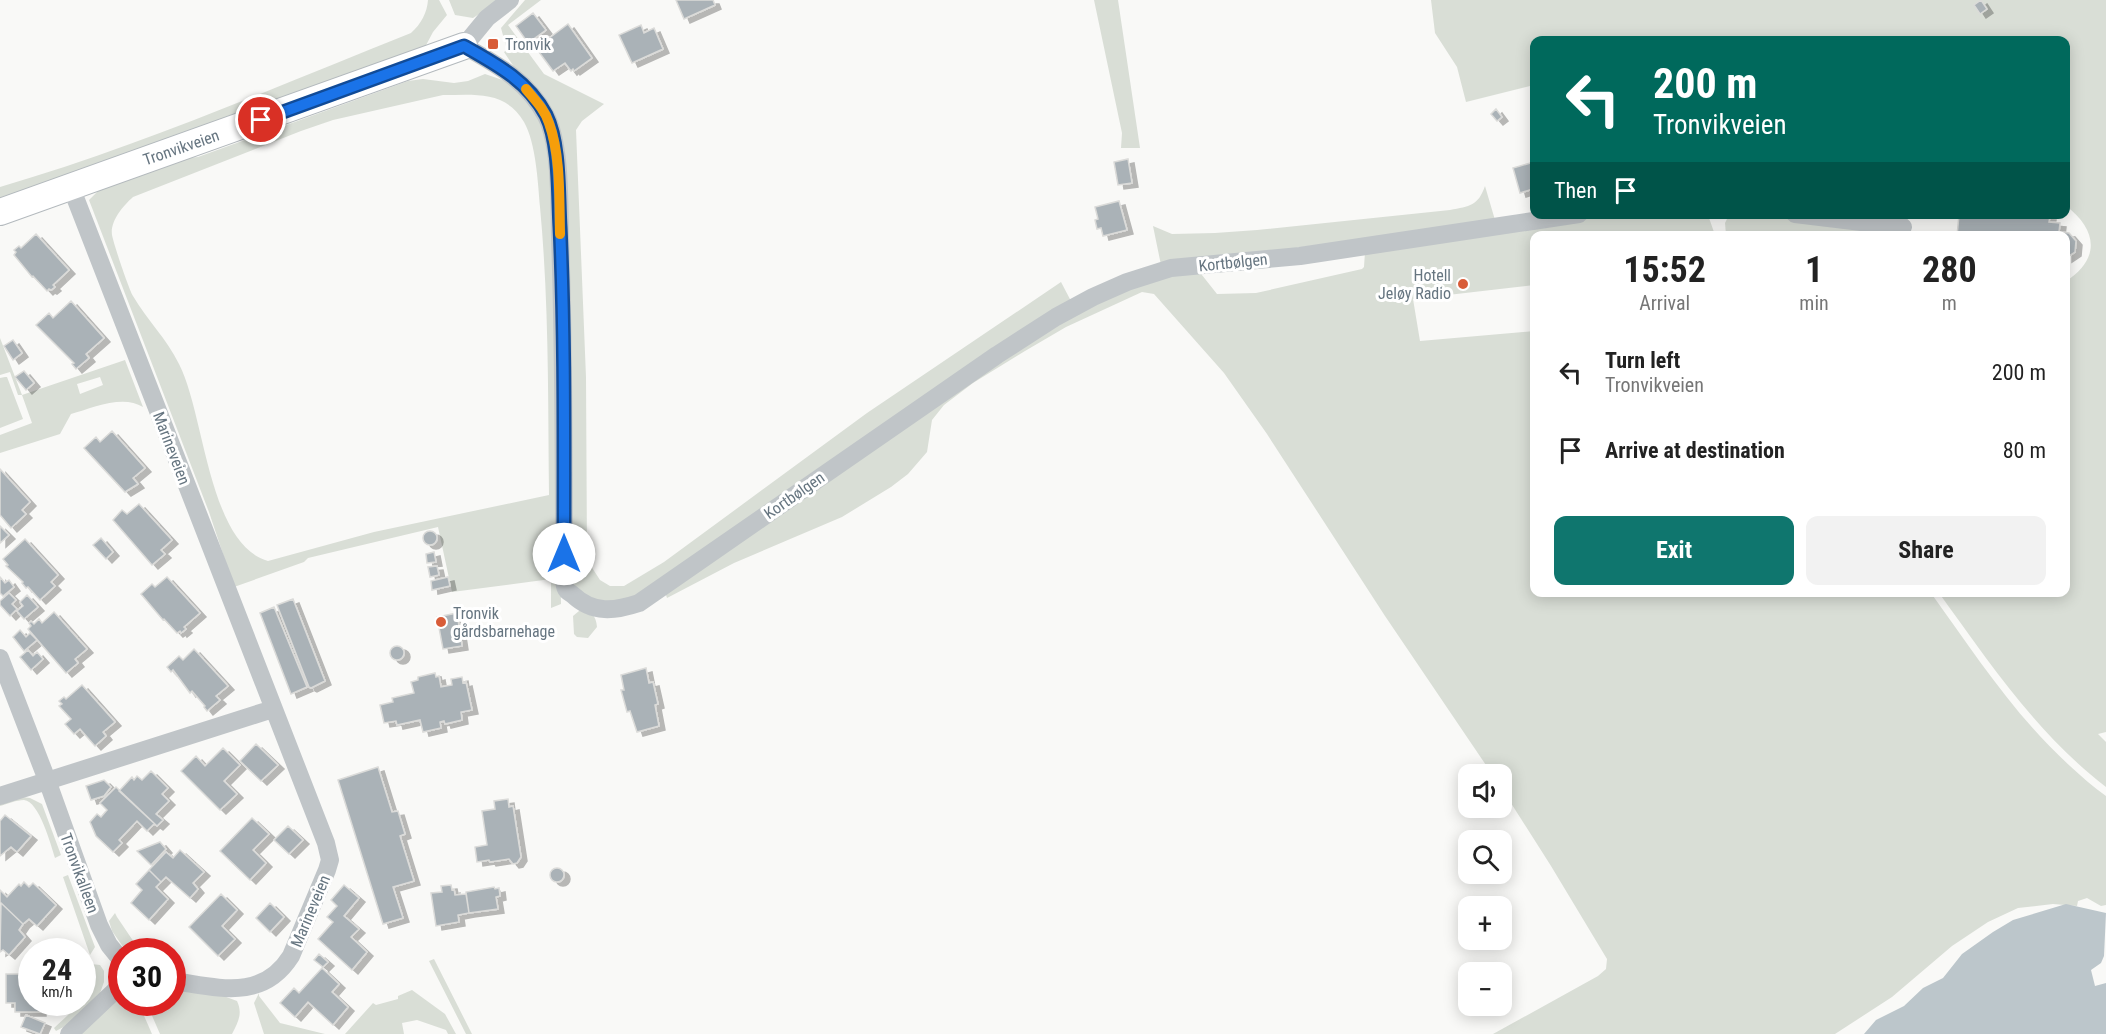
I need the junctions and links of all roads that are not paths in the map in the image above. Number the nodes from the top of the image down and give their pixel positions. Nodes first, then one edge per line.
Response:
1 (510, 0) edge
2 (464, 46) junction
3 (70, 188) junction
4 (0, 212) edge
5 (1547, 219) edge
6 (1837, 219) edge
7 (1903, 227) dead end
8 (0, 658) edge
9 (273, 709) junction
10 (47, 780) junction
11 (0, 796) edge
12 (108, 943) edge
13 (186, 982) edge
14 (108, 997) edge
15 (69, 1034) edge

1 - 2 street
2 - 3 street, Tronvikveien
2 - 5 street, Kortbølgen
3 - 4 street, Tronvikveien
3 - 9 street, Marineveien
6 - 7 street
8 - 10 street, Tronvikalleen
9 - 10 street
9 - 13 street, Marineveien
10 - 11 street
10 - 12 street, Tronvikalleen
14 - 15 street

